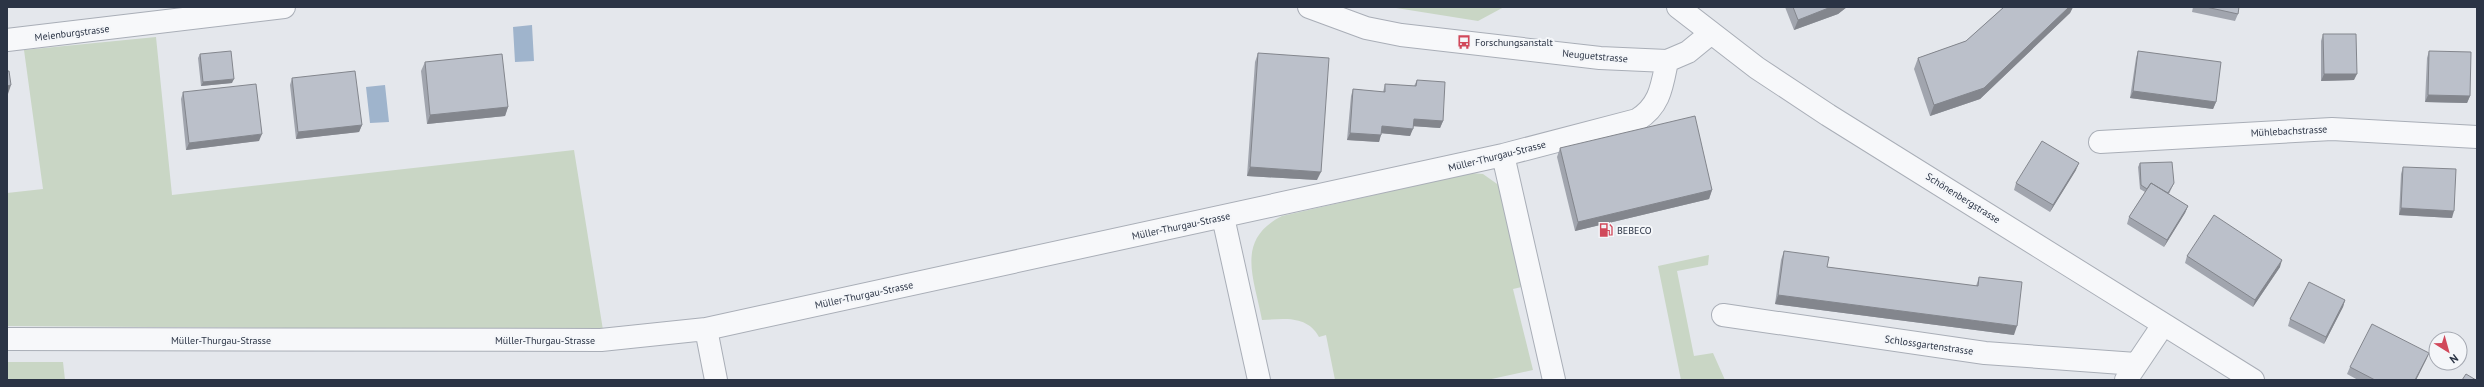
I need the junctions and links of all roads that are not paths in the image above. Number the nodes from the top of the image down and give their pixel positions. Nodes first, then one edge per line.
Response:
1 (284, 7) edge
2 (1309, 7) edge
3 (1678, 7) edge
4 (134, 16) edge
5 (1710, 34) junction
6 (7, 40) edge
7 (1667, 61) junction
8 (2477, 137) edge
9 (2100, 142) dead end
10 (1503, 155) junction
11 (1223, 217) junction
12 (1723, 315) dead end
13 (2163, 325) junction
14 (706, 329) junction
15 (7, 339) edge
16 (2131, 372) edge
17 (716, 380) edge
18 (1259, 380) edge
19 (1554, 380) edge
20 (2253, 380) edge

1 - 4 street, Meienburgstrasse
2 - 7 street, Neuguetstrasse
3 - 5 street, Schönenbergstrasse
4 - 6 street, Meienburgstrasse
5 - 7 street, Neuguetstrasse
5 - 13 street, Schönenbergstrasse
7 - 10 street, Müller-Thurgau-Strasse
8 - 9 street, Mühlebachstrasse
10 - 11 street, Müller-Thurgau-Strasse
10 - 19 street
11 - 14 street, Müller-Thurgau-Strasse
11 - 18 street
12 - 16 street, Schlossgartenstrasse
13 - 16 street
13 - 20 street, Schönenbergstrasse
14 - 15 street, Müller-Thurgau-Strasse
14 - 17 street

